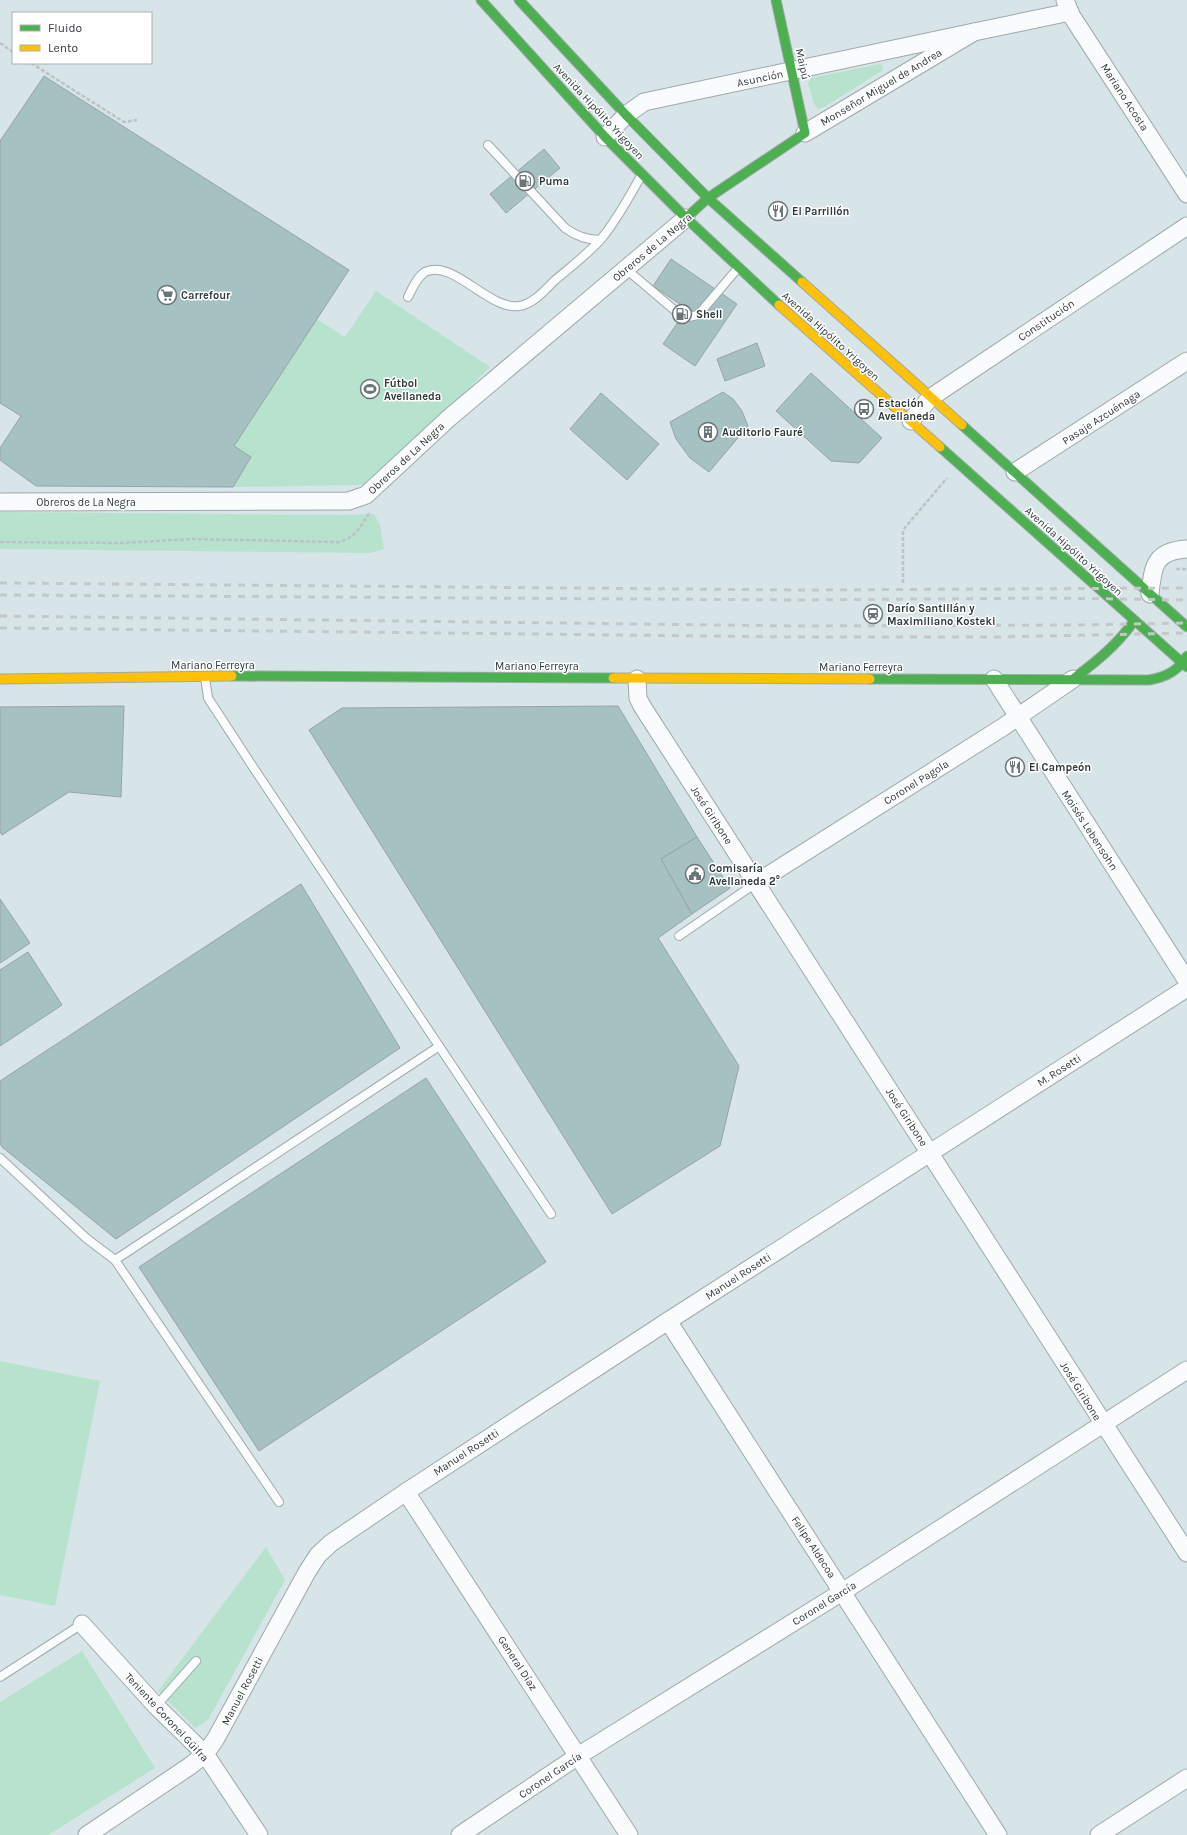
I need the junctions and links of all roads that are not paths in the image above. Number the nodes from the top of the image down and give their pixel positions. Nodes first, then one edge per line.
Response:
1 (480, 0) edge
2 (519, 0) edge
3 (776, 0) edge
4 (1067, 6) edge
5 (974, 32) junction
6 (792, 71) junction
7 (626, 115) junction
8 (805, 133) junction
9 (605, 137) junction
10 (488, 145) dead end
11 (642, 174) junction
12 (1187, 194) edge
13 (708, 198) junction
14 (686, 218) junction
15 (1187, 226) edge
16 (600, 240) junction
17 (738, 267) junction
18 (626, 268) junction
19 (408, 297) dead end
20 (1187, 362) edge
21 (930, 398) junction
22 (911, 421) junction
23 (1015, 472) junction
24 (0, 502) edge
25 (1187, 550) edge
26 (1150, 594) junction
27 (1134, 621) junction
28 (1187, 627) edge
29 (1186, 663) edge
30 (205, 676) junction
31 (0, 679) edge
32 (637, 679) junction
33 (994, 679) junction
34 (1073, 679) junction
35 (1018, 718) junction
36 (756, 883) junction
37 (679, 936) dead end
38 (1187, 981) edge
39 (1187, 988) edge
40 (438, 1047) junction
41 (930, 1153) junction
42 (0, 1158) edge
43 (551, 1214) dead end
44 (115, 1260) junction
45 (668, 1320) junction
46 (1187, 1370) edge
47 (1103, 1424) junction
48 (406, 1492) junction
49 (279, 1502) dead end
50 (1187, 1553) edge
51 (842, 1592) junction
52 (82, 1624) joint
53 (196, 1661) dead end
54 (0, 1677) edge
55 (156, 1706) junction
56 (205, 1754) junction
57 (578, 1756) junction
58 (1187, 1778) edge
59 (87, 1835) edge
60 (259, 1835) edge
61 (460, 1835) edge
62 (629, 1835) edge
63 (998, 1835) edge
64 (1099, 1835) edge

1 - 9 main road, Avenida Hipólito Yrigoyen
2 - 7 main road, Avenida Hipólito Yrigoyen
3 - 6 main road, Maipú
4 - 5 street, Monseñor Miguel de Andrea
4 - 12 street, Mariano Acosta
5 - 6 street, Asunción
5 - 8 street, Monseñor Miguel de Andrea
6 - 7 street, Asunción
6 - 8 main road, Maipú
7 - 9 street, Asunción
7 - 13 main road, Avenida Hipólito Yrigoyen
8 - 13 main road, Monseñor Miguel de Andrea
9 - 11 main road, Avenida Hipólito Yrigoyen
10 - 16 lane
11 - 14 main road, Avenida Hipólito Yrigoyen
11 - 16 lane
13 - 14 main road, Obreros de La Negra
13 - 21 main road, Avenida Hipólito Yrigoyen
14 - 17 main road, Avenida Hipólito Yrigoyen
14 - 18 street, Obreros de La Negra
15 - 21 street, Constitución
16 - 19 lane
17 - 18 lane
17 - 22 main road, Avenida Hipólito Yrigoyen
18 - 24 street, Obreros de La Negra
20 - 23 street, Pasaje Azcuénaga
21 - 22 street, Constitución
21 - 23 main road, Avenida Hipólito Yrigoyen
22 - 27 main road, Avenida Hipólito Yrigoyen
23 - 26 main road, Avenida Hipólito Yrigoyen
25 - 26 street
26 - 28 main road, Avenida Hipólito Yrigoyen
27 - 29 main road, Avenida Hipólito Yrigoyen
27 - 34 main road
29 - 34 main road, Mariano Ferreyra
30 - 31 main road, Mariano Ferreyra
30 - 32 main road, Mariano Ferreyra
30 - 40 lane
32 - 33 main road, Mariano Ferreyra
32 - 36 street, José Giribone
33 - 34 main road, Mariano Ferreyra
33 - 35 street, Moisés Lebensohn
34 - 35 street, Coronel Pagola
35 - 36 street, Coronel Pagola
35 - 38 street, Moisés Lebensohn
36 - 37 lane
36 - 41 street, José Giribone
39 - 41 street, M. Rosetti
40 - 43 lane
40 - 44 lane
41 - 45 street, Manuel Rosetti
41 - 47 street, José Giribone
42 - 44 lane
44 - 49 lane
45 - 48 street, Manuel Rosetti
45 - 51 street, Felipe Aldecoa
46 - 47 street, Coronel García
47 - 50 street, José Giribone
47 - 51 street, Coronel García
48 - 56 street, Manuel Rosetti
48 - 57 street, General Díaz
51 - 57 street, Coronel García
51 - 63 street, Felipe Aldecoa
52 - 54 lane
52 - 55 street, Teniente Coronel Güifra
53 - 55 lane
55 - 56 street, Teniente Coronel Güifra
56 - 59 street, Manuel Rosetti
56 - 60 street, Teniente Coronel Güifra
57 - 61 street, Coronel García
57 - 62 street, General Díaz
58 - 64 street

